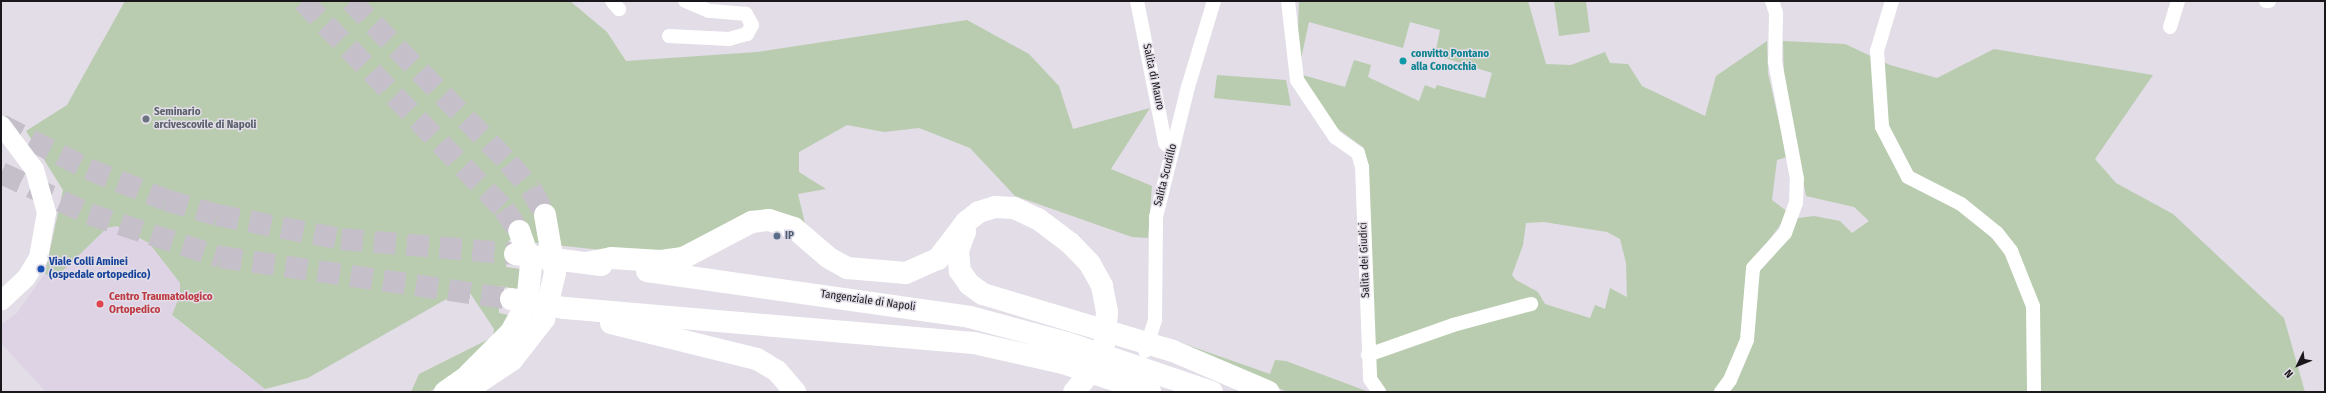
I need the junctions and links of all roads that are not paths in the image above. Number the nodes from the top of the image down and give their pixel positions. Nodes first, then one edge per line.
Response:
1 (685, 1) edge
2 (1136, 1) edge
3 (1214, 1) edge
4 (1288, 1) edge
5 (1772, 1) edge
6 (1892, 1) edge
7 (2178, 1) edge
8 (2266, 1) edge
9 (2269, 1) edge
10 (2170, 27) dead end
11 (669, 36) dead end
12 (1, 126) edge
13 (1172, 150) junction
14 (545, 215) tunnel mouth
15 (519, 231) tunnel mouth
16 (515, 254) tunnel mouth
17 (586, 263) junction
18 (511, 299) tunnel mouth
19 (1, 300) edge
20 (1531, 304) dead end
21 (564, 309) junction
22 (656, 316) junction
23 (719, 332) dead end
24 (1065, 353) junction
25 (1144, 353) dead end
26 (1368, 355) junction
27 (1118, 371) junction
28 (467, 383) edge
29 (445, 392) edge
30 (794, 392) edge
31 (1063, 392) edge
32 (1074, 392) edge
33 (1150, 392) edge
34 (1212, 392) edge
35 (1270, 392) edge
36 (1379, 392) edge
37 (1721, 392) edge
38 (2034, 392) edge

1 - 11 street
2 - 13 street, Salita di Mauro
3 - 13 street, Salita Scudillo
4 - 26 street, Salita dei Giudici
5 - 37 street
6 - 38 street
7 - 10 street
8 - 9 street
12 - 19 main road
13 - 25 street, Salita Scudillo
14 - 28 highway
15 - 28 highway
16 - 17 highway, Tangenziale di Napoli
17 - 24 highway, Tangenziale di Napoli
17 - 32 highway
18 - 21 highway
20 - 26 street
21 - 22 highway, Tangenziale di Napoli
21 - 30 highway
22 - 23 highway
22 - 24 highway, Tangenziale di Napoli
24 - 27 highway, Tangenziale di Napoli
26 - 36 street, Salita dei Giudici
27 - 33 highway, Tangenziale di Napoli
27 - 34 highway, Tangenziale di Napoli
28 - 29 highway
31 - 35 highway

